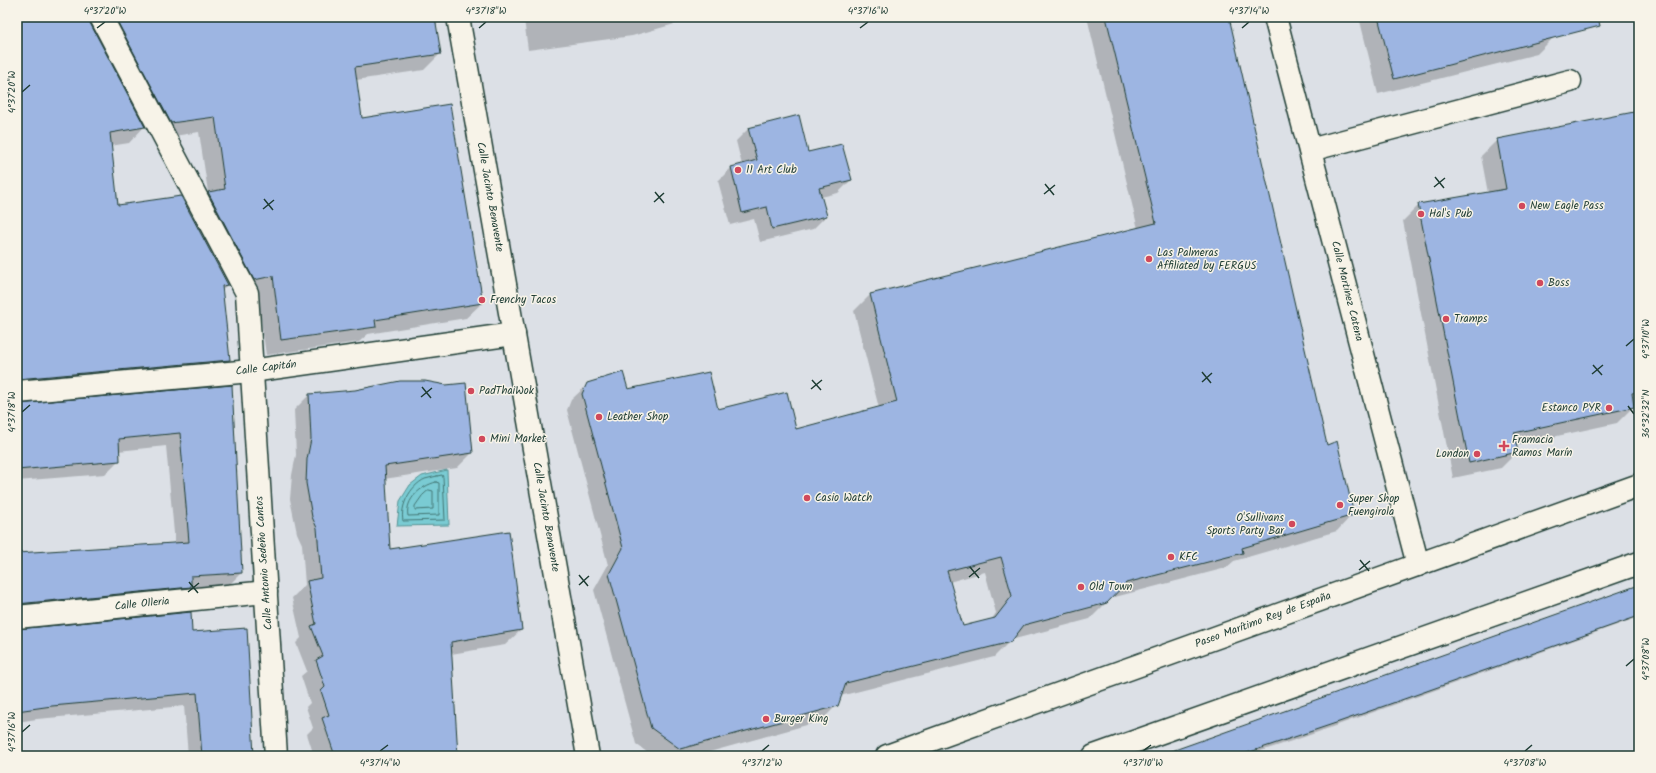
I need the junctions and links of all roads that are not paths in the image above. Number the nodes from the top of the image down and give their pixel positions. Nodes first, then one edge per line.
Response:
1 (101, 17) edge
2 (458, 17) edge
3 (1275, 17) edge
4 (1570, 81) dead end
5 (1310, 150) junction
6 (514, 334) junction
7 (251, 371) junction
8 (17, 392) edge
9 (1639, 485) edge
10 (1639, 563) edge
11 (1418, 565) junction
12 (266, 592) junction
13 (17, 617) edge
14 (276, 756) edge
15 (588, 756) edge
16 (887, 756) edge
17 (1094, 756) edge

1 - 7 street, Calle Antonio Sedeño Cantos
2 - 6 street, Calle Jacinto Benavente
3 - 5 street, Calle Martínez Catena
4 - 5 street
5 - 11 street, Calle Martínez Catena
6 - 7 street, Calle Capitán
6 - 15 street, Calle Jacinto Benavente
7 - 8 street, Calle Capitán
7 - 12 street, Calle Antonio Sedeño Cantos
9 - 11 street, Paseo Marítimo Rey de España
10 - 17 street
11 - 16 street, Paseo Marítimo Rey de España
12 - 13 street, Calle Olleria
12 - 14 street, Calle Antonio Sedeño Cantos

